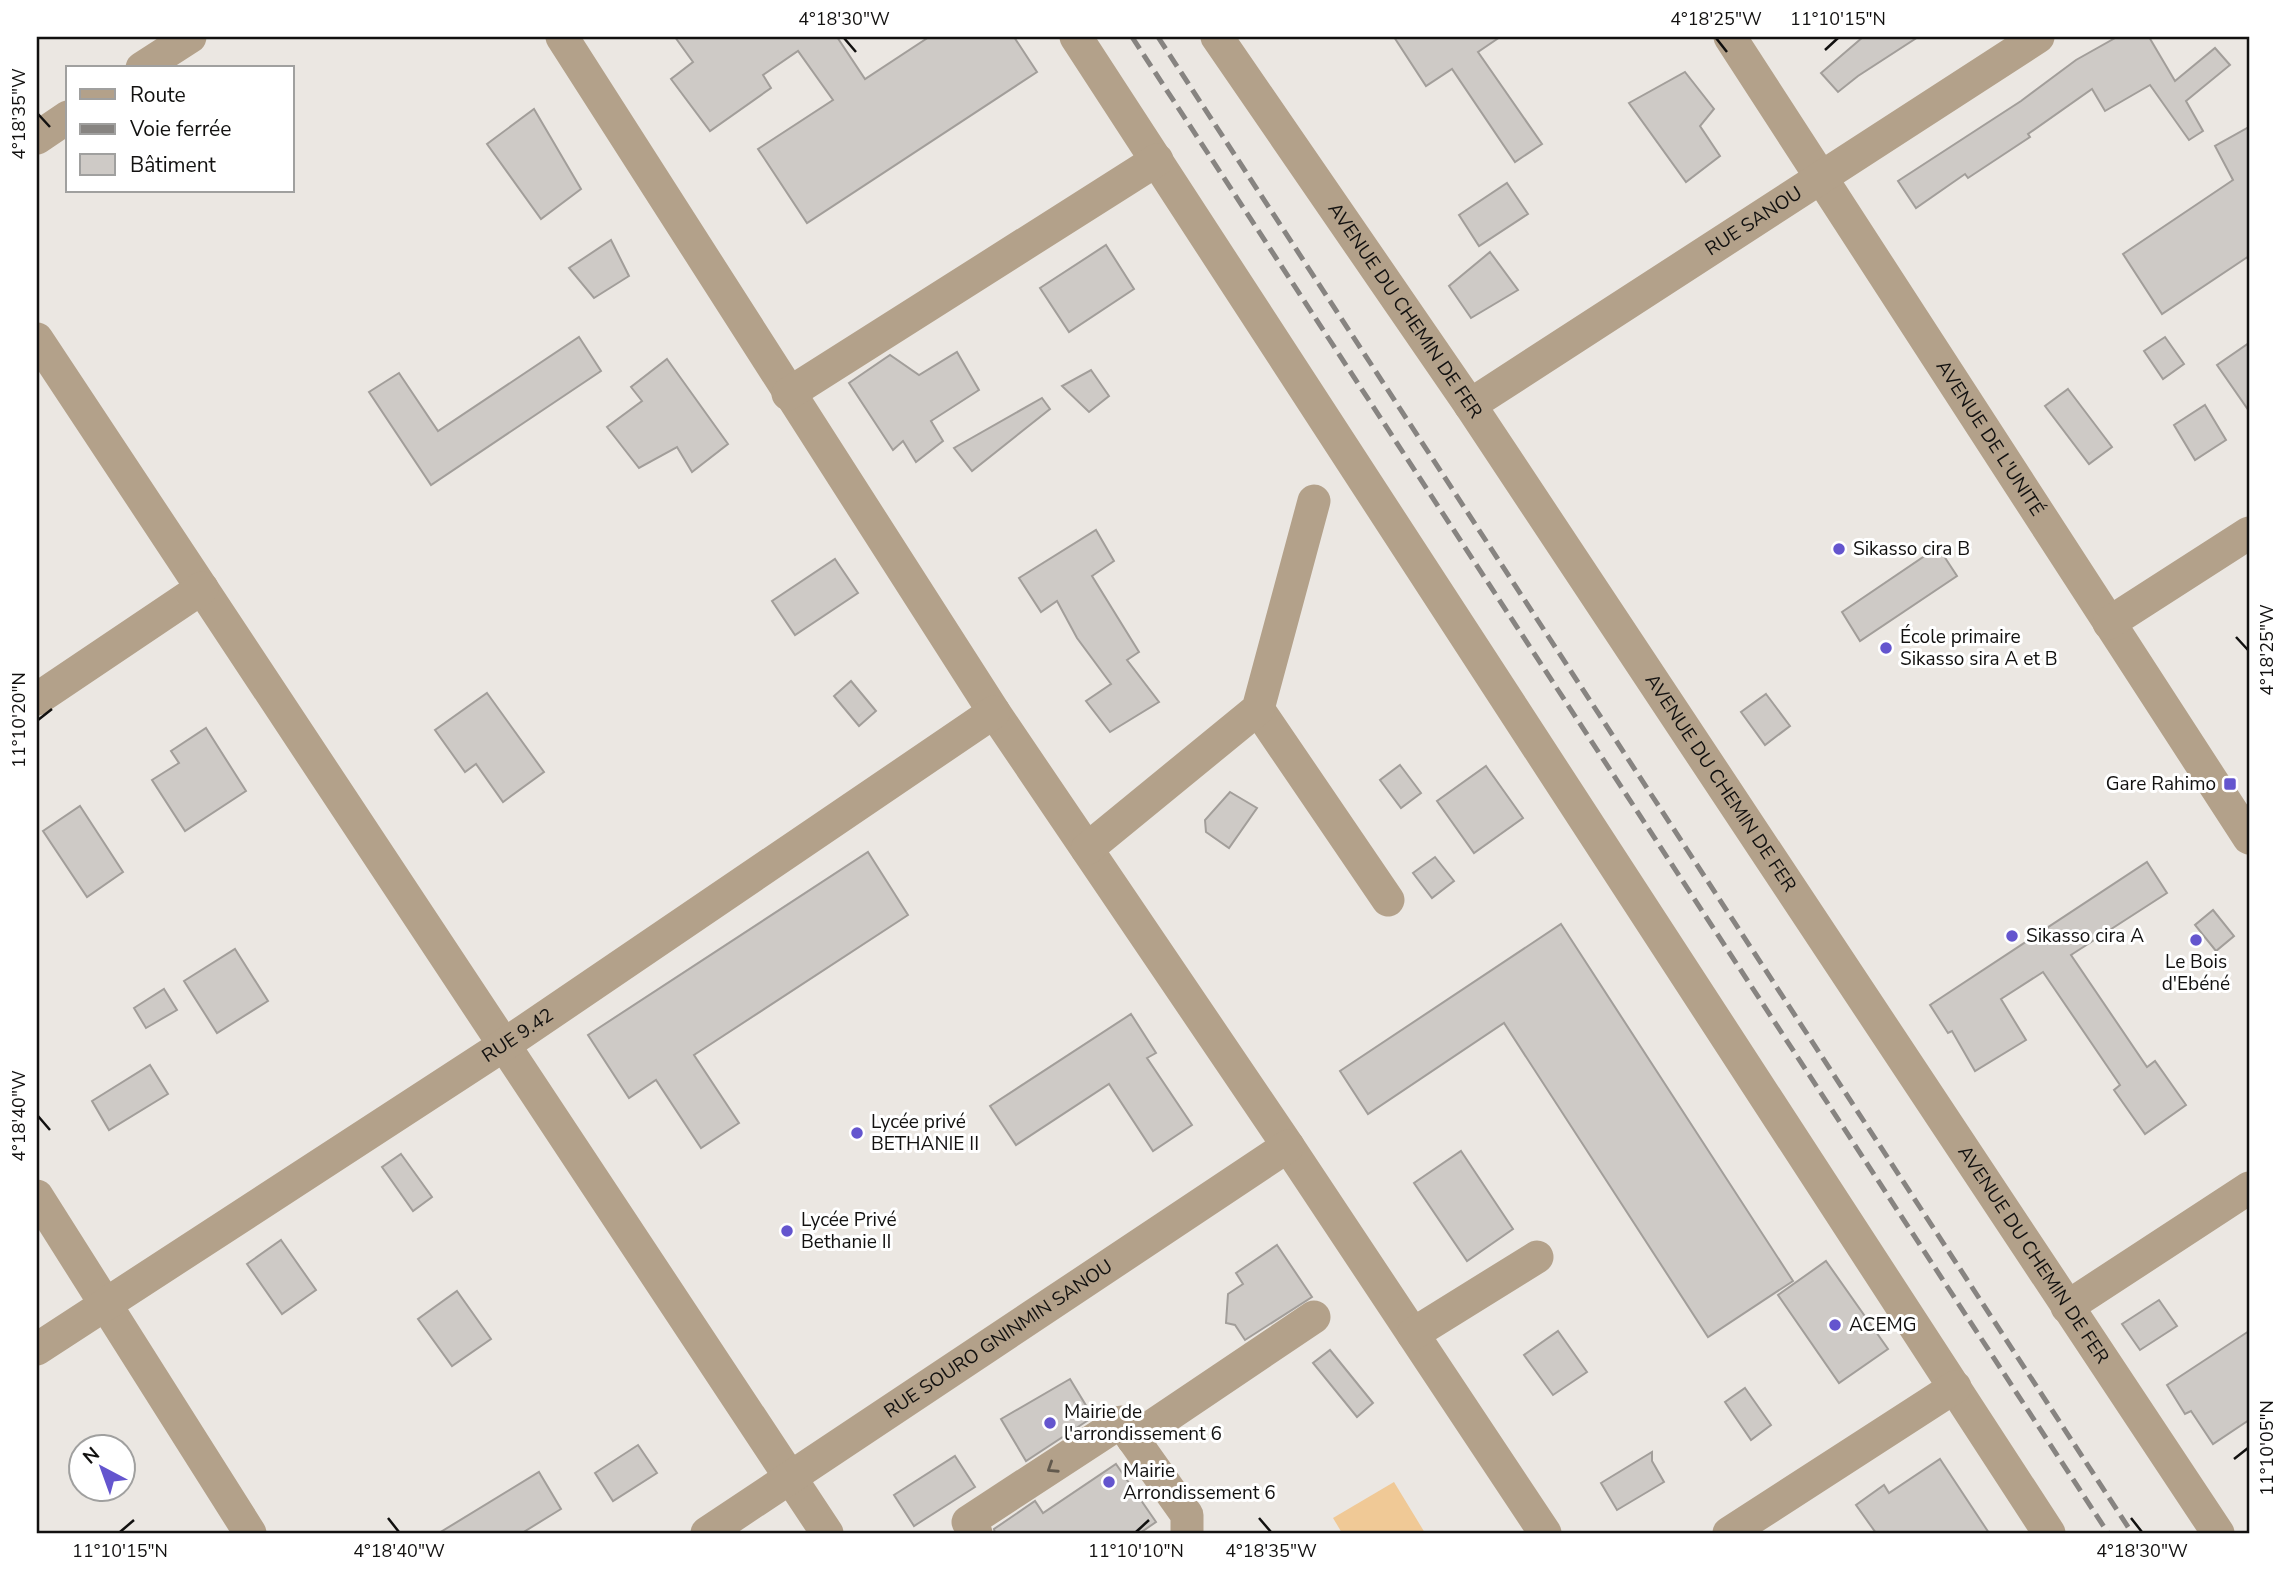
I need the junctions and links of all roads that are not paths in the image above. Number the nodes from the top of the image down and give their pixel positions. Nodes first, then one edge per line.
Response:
1 (190, 37) edge
2 (562, 37) edge
3 (1076, 37) edge
4 (1217, 37) edge
5 (1730, 37) edge
6 (2038, 37) edge
7 (145, 66) edge
8 (66, 118) edge
9 (37, 138) edge
10 (1157, 160) junction
11 (1820, 178) junction
12 (37, 339) edge
13 (788, 394) junction
14 (1470, 405) junction
15 (1314, 501) dead end
16 (2249, 533) edge
17 (202, 588) junction
18 (2109, 623) junction
19 (37, 699) edge
20 (1258, 709) junction
21 (994, 712) junction
22 (2249, 838) edge
23 (1087, 849) junction
24 (1388, 900) dead end
25 (504, 1045) junction
26 (1288, 1146) junction
27 (2249, 1188) edge
28 (37, 1196) edge
29 (1537, 1256) dead end
30 (106, 1306) junction
31 (2067, 1307) junction
32 (1314, 1317) dead end
33 (1413, 1334) junction
34 (37, 1349) edge
35 (1942, 1396) junction
36 (1133, 1439) junction
37 (790, 1477) junction
38 (1192, 1527) edge
39 (250, 1533) edge
40 (707, 1533) edge
41 (827, 1533) edge
42 (976, 1533) edge
43 (1545, 1533) edge
44 (1729, 1533) edge
45 (2049, 1533) edge
46 (2218, 1533) edge

1 - 7 street
2 - 13 street
3 - 10 street
4 - 14 street, AVENUE DU CHEMIN DE FER
5 - 11 street, AVENUE DE L'UNITÉ
6 - 11 street, RUE SANOU
8 - 9 street
10 - 13 street
10 - 35 street
11 - 14 street, RUE SANOU
11 - 18 street, AVENUE DE L'UNITÉ
12 - 17 street
13 - 21 street
14 - 31 street, AVENUE DU CHEMIN DE FER
15 - 20 street
16 - 18 street
17 - 19 street
17 - 25 street
18 - 22 street, AVENUE DE L'UNITÉ
20 - 23 street
20 - 24 street
21 - 23 street
21 - 25 street, RUE 9.42
23 - 26 street
25 - 30 street, RUE 9.42
25 - 37 street
26 - 33 street
26 - 37 street, RUE SOURO GNINMIN SANOU
27 - 31 street
28 - 30 street
29 - 33 street
30 - 34 street, RUE 9.42
30 - 39 street
31 - 46 street, AVENUE DU CHEMIN DE FER
32 - 36 street
33 - 43 street
35 - 44 street
35 - 45 street
36 - 38 street
36 -> 42 street
37 - 40 street, RUE SOURO GNINMIN SANOU
37 - 41 street

